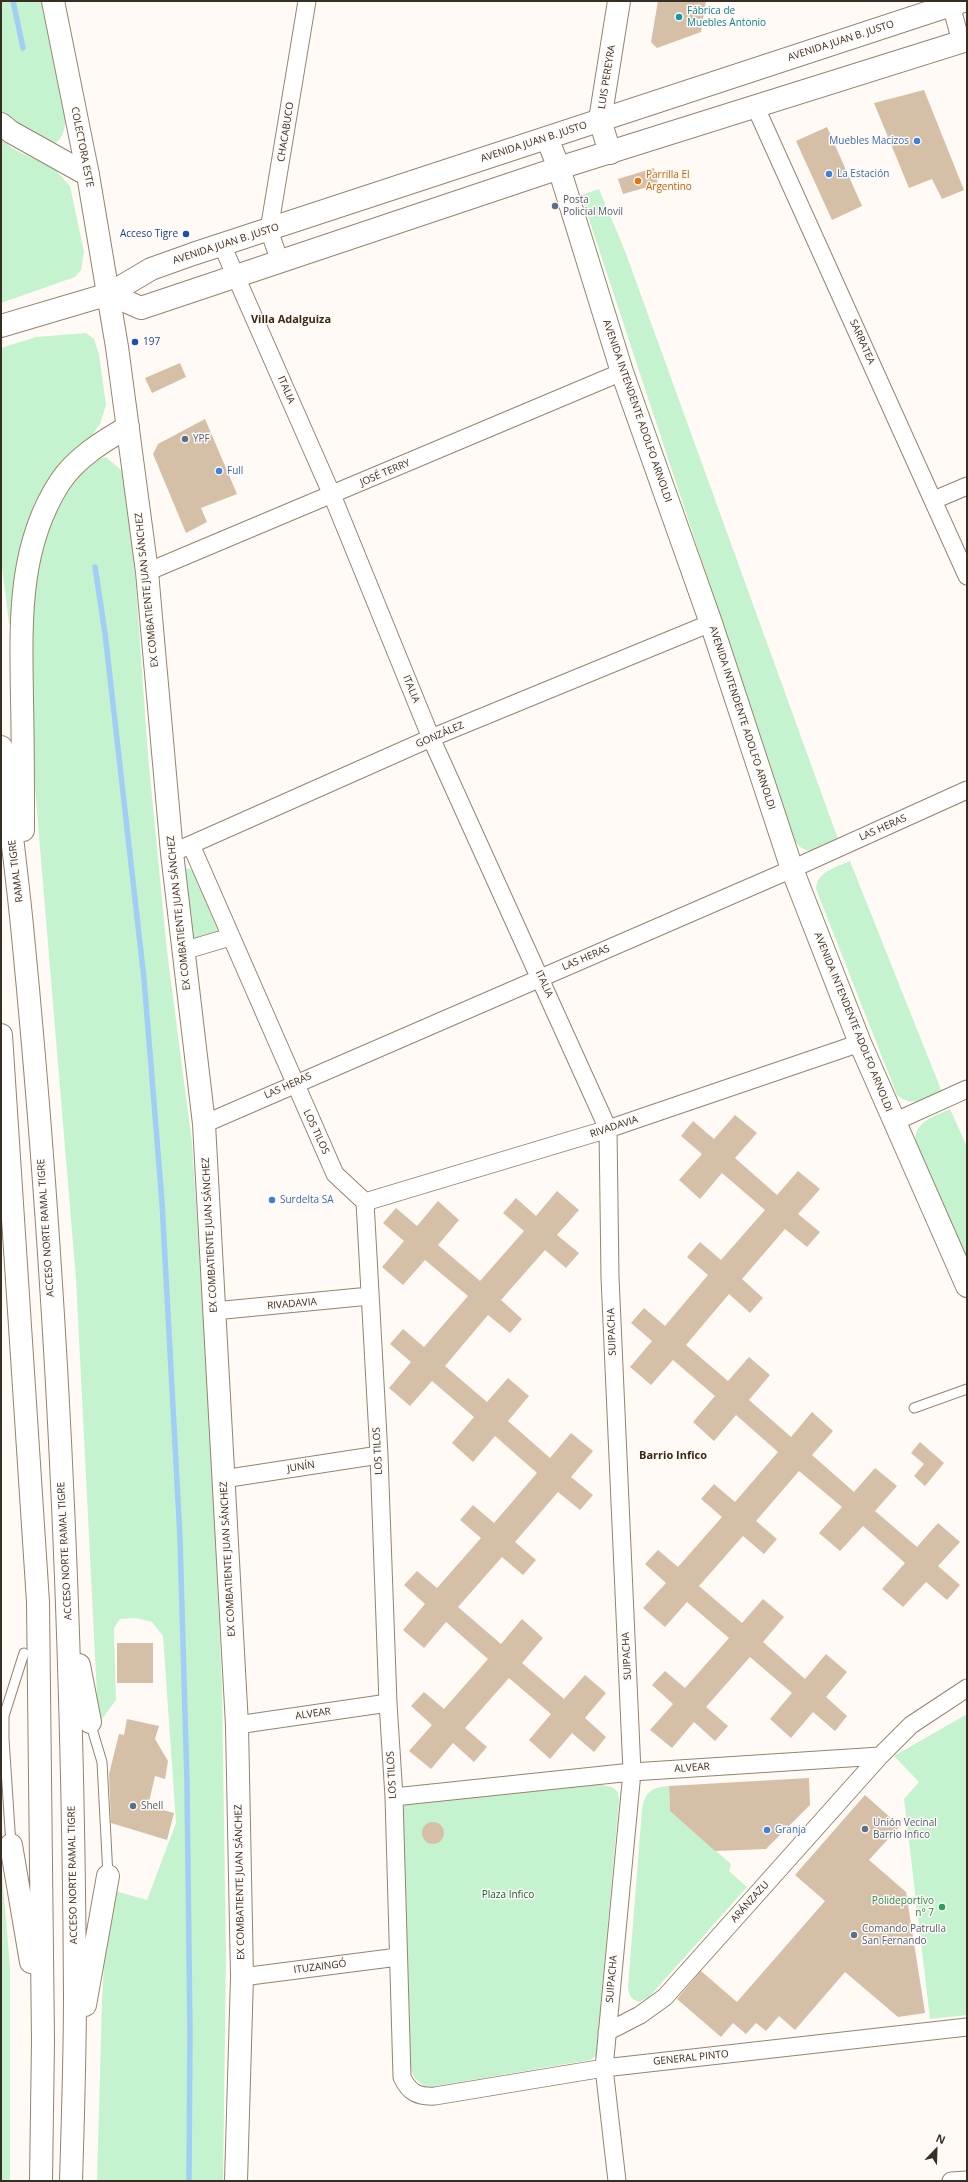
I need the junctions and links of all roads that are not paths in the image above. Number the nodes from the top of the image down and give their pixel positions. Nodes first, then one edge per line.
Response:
1 (53, 1) edge
2 (307, 1) edge
3 (620, 1) edge
4 (954, 2) edge
5 (964, 41) edge
6 (756, 108) junction
7 (600, 120) junction
8 (1, 124) edge
9 (547, 138) junction
10 (610, 152) junction
11 (559, 168) junction
12 (88, 175) junction
13 (269, 230) junction
14 (222, 245) junction
15 (280, 262) junction
16 (237, 276) junction
17 (109, 294) junction
18 (1, 326) edge
19 (622, 372) junction
20 (128, 427) junction
21 (967, 486) edge
22 (332, 495) junction
23 (934, 500) junction
24 (147, 572) junction
25 (967, 576) edge
26 (711, 623) junction
27 (431, 738) junction
28 (1, 747) edge
29 (967, 790) edge
30 (181, 849) junction
31 (792, 869) junction
32 (22, 923) junction
33 (230, 937) junction
34 (183, 951) junction
35 (540, 977) junction
36 (1, 1035) edge
37 (860, 1044) junction
38 (294, 1084) junction
39 (967, 1089) edge
40 (894, 1122) junction
41 (204, 1124) junction
42 (608, 1129) junction
43 (365, 1202) junction
44 (967, 1286) edge
45 (370, 1296) junction
46 (214, 1311) junction
47 (23, 1379) junction
48 (967, 1389) edge
49 (914, 1408) dead end
50 (379, 1455) junction
51 (223, 1479) junction
52 (68, 1607) junction
53 (24, 1653) joint
54 (967, 1688) edge
55 (388, 1703) junction
56 (2, 1717) edge
57 (90, 1722) joint
58 (237, 1725) junction
59 (880, 1756) junction
60 (632, 1772) junction
61 (394, 1797) junction
62 (6, 1841) edge
63 (108, 1876) joint
64 (398, 1957) junction
65 (242, 1977) junction
66 (967, 2027) edge
67 (607, 2032) junction
68 (43, 2042) junction
69 (604, 2068) junction
70 (73, 2077) junction
71 (416, 2095) joint
72 (967, 2180) edge
73 (41, 2181) edge
74 (72, 2181) edge
75 (236, 2181) edge
76 (617, 2181) edge
77 (951, 2181) edge

1 - 12 main road, COLECTORA ESTE
2 - 13 street, CHACABUCO
3 - 7 main road, LUIS PEREYRA
4 - 5 street
4 - 7 main road, AVENIDA JUAN B. JUSTO
5 - 6 main road
6 - 10 main road
6 - 23 street, SARRATEA
7 - 9 main road, AVENIDA JUAN B. JUSTO
7 - 10 main road, LUIS PEREYRA
8 - 12 main road
9 - 11 main road, AVENIDA INTENDENTE ADOLFO ARNOLDI
9 - 13 main road, AVENIDA JUAN B. JUSTO
10 - 11 main road
11 - 15 main road
11 - 19 main road, AVENIDA INTENDENTE ADOLFO ARNOLDI
12 - 17 main road, COLECTORA ESTE
13 - 14 main road, AVENIDA JUAN B. JUSTO
13 - 15 street, CHACABUCO
14 - 16 street, ITALIA
14 - 17 main road, AVENIDA JUAN B. JUSTO
15 - 16 main road
16 - 17 main road
16 - 22 street, ITALIA
17 - 18 main road, AVENIDA JUAN B. JUSTO
17 - 20 main road, EX COMBATIENTE JUAN SÁNCHEZ
19 - 22 street, JOSÉ TERRY
19 - 26 main road, AVENIDA INTENDENTE ADOLFO ARNOLDI
20 - 24 main road, EX COMBATIENTE JUAN SÁNCHEZ
20 - 32 main road
21 - 23 street
22 - 24 street, JOSÉ TERRY
22 - 27 street, ITALIA
23 - 25 street, SARRATEA
24 - 30 main road, EX COMBATIENTE JUAN SÁNCHEZ
26 - 27 street, GONZÁLEZ
26 - 31 main road, AVENIDA INTENDENTE ADOLFO ARNOLDI
27 - 30 street, GONZÁLEZ
27 - 35 street, ITALIA
28 - 32 main road, RAMAL TIGRE
29 - 31 street, LAS HERAS
30 - 33 street, LOS TILOS
30 - 34 main road, EX COMBATIENTE JUAN SÁNCHEZ
31 - 35 street, LAS HERAS
31 - 37 main road, AVENIDA INTENDENTE ADOLFO ARNOLDI
32 - 52 main road, ACCESO NORTE RAMAL TIGRE
33 - 34 street
33 - 38 street, LOS TILOS
34 - 41 main road, EX COMBATIENTE JUAN SÁNCHEZ
35 - 38 street, LAS HERAS
35 - 42 street, ITALIA
36 - 47 main road
37 - 40 main road, AVENIDA INTENDENTE ADOLFO ARNOLDI
37 - 42 street, RIVADAVIA
38 - 41 street, LAS HERAS
38 - 43 street, LOS TILOS
39 - 40 street
40 - 44 main road, AVENIDA INTENDENTE ADOLFO ARNOLDI
41 - 46 main road, EX COMBATIENTE JUAN SÁNCHEZ
42 - 43 street, RIVADAVIA
42 - 60 street, SUIPACHA
43 - 45 street, LOS TILOS
45 - 46 street, RIVADAVIA
45 - 50 street, LOS TILOS
46 - 51 main road, EX COMBATIENTE JUAN SÁNCHEZ
47 - 53 main road
47 - 68 main road
48 - 49 lane
50 - 51 street, JUNÍN
50 - 55 street, LOS TILOS
51 - 58 main road, EX COMBATIENTE JUAN SÁNCHEZ
52 - 57 main road
52 - 70 main road, ACCESO NORTE RAMAL TIGRE
53 - 56 lane
54 - 59 street
55 - 58 street, ALVEAR
55 - 61 street, LOS TILOS
56 - 62 lane
57 - 63 lane
58 - 65 main road, EX COMBATIENTE JUAN SÁNCHEZ
59 - 60 street, ALVEAR
59 - 67 street, ARÁNZAZU
60 - 61 street, ALVEAR
60 - 67 street, SUIPACHA
61 - 64 street, LOS TILOS
62 - 68 main road
63 - 70 main road
64 - 65 street, ITUZAINGÓ
64 - 71 street, LOS TILOS
65 - 75 main road, EX COMBATIENTE JUAN SÁNCHEZ
66 - 69 street, GENERAL PINTO
67 - 69 street, SUIPACHA
68 - 73 main road
69 - 71 street, GENERAL PINTO
69 - 76 street, SUIPACHA
70 - 74 main road, ACCESO NORTE RAMAL TIGRE
72 - 77 street

